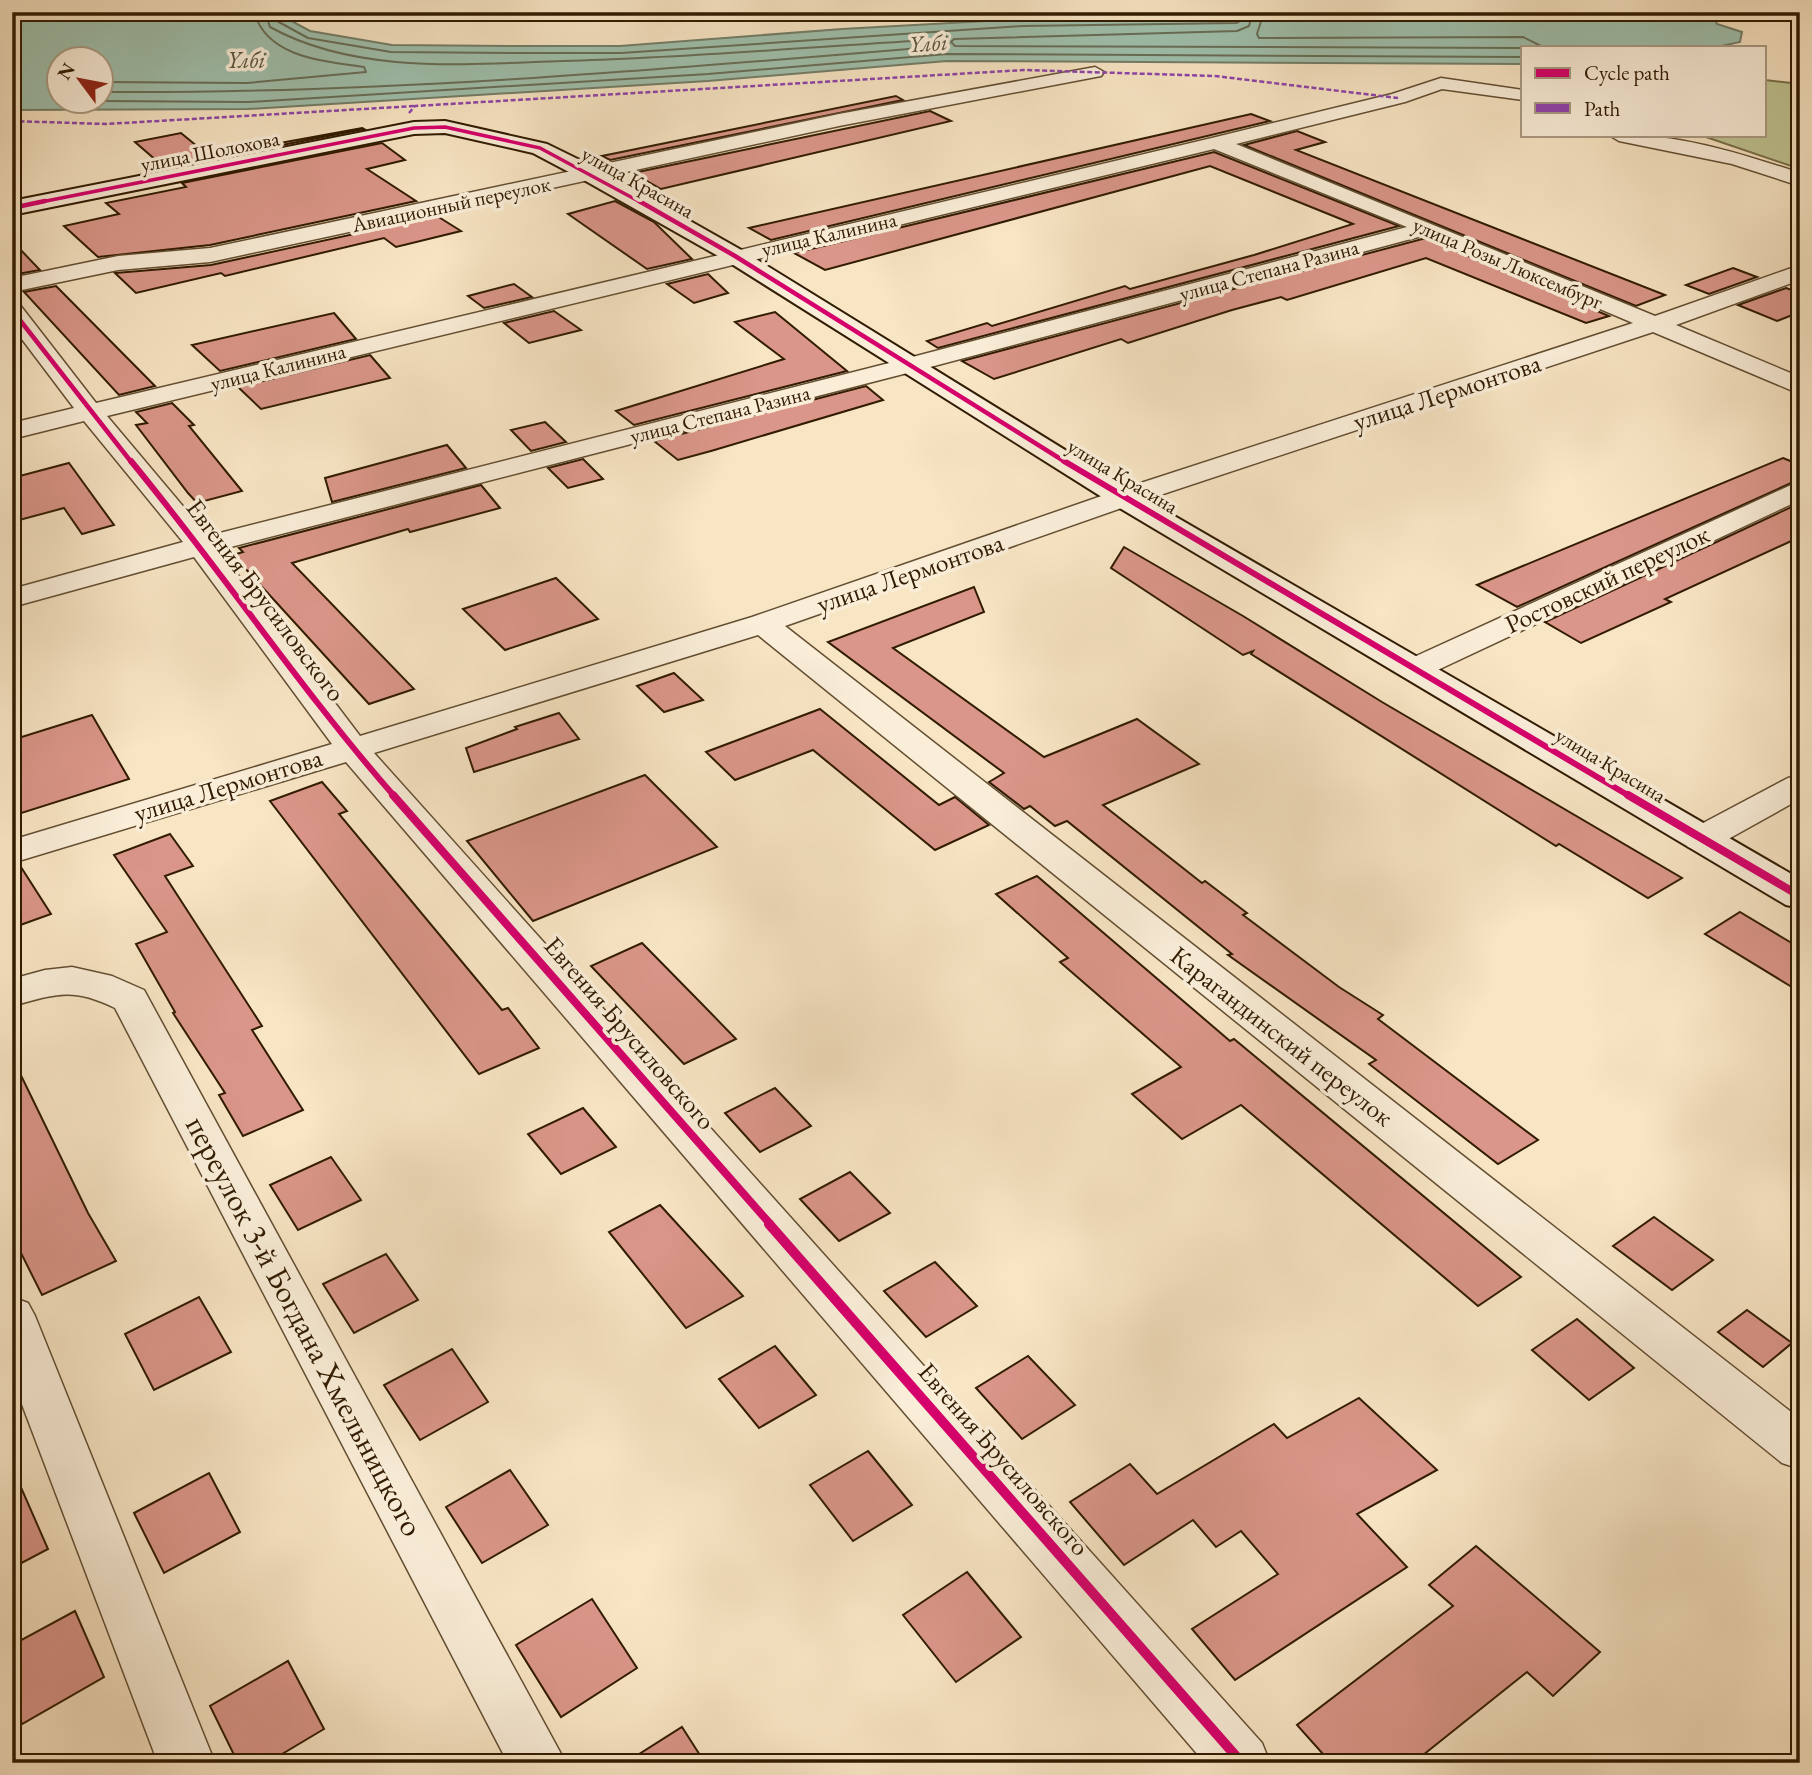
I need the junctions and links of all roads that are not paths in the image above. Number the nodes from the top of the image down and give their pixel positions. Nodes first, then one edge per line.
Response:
1 (1095, 72) dead end
2 (1521, 95) edge
3 (1398, 98) junction
4 (1521, 114) edge
5 (414, 128) joint
6 (1624, 136) edge
7 (1216, 143) junction
8 (592, 175) junction
9 (1800, 180) edge
10 (12, 208) edge
11 (1427, 228) junction
12 (735, 256) junction
13 (1800, 272) edge
14 (12, 285) edge
15 (12, 310) edge
16 (1652, 325) junction
17 (910, 365) junction
18 (1800, 386) edge
19 (90, 412) junction
20 (12, 431) edge
21 (1800, 489) edge
22 (1123, 498) junction
23 (201, 546) junction
24 (12, 598) edge
25 (764, 624) junction
26 (1414, 669) junction
27 (351, 747) junction
28 (1800, 785) edge
29 (1701, 839) junction
30 (12, 852) edge
31 (1800, 896) edge
32 (12, 993) edge
33 (12, 1316) edge
34 (1800, 1448) edge
35 (187, 1763) edge
36 (538, 1763) edge
37 (1242, 1763) edge

1 - 8 street, Авиационный переулок
2 - 3 street, улица Калинина
3 - 4 street
3 - 7 street, улица Калинина
5 - 8 street, улица Красина
5 - 10 street, улица Шолохова
6 - 9 street
7 - 11 street, улица Розы Люксембург
7 - 12 street, улица Калинина
8 - 12 street, улица Красина
8 - 14 street, Авиационный переулок
11 - 16 street, улица Розы Люксембург
11 - 17 street, улица Степана Разина
12 - 17 street, улица Красина
12 - 19 street, улица Калинина
13 - 16 street, улица Лермонтова
15 - 19 street, Евгения Брусиловского
16 - 18 street, улица Розы Люксембург
16 - 22 street, улица Лермонтова
17 - 22 street, улица Красина
17 - 23 street, улица Степана Разина
19 - 20 street, улица Калинина
19 - 23 street, Евгения Брусиловского
21 - 26 street, Ростовский переулок
22 - 25 street, улица Лермонтова
22 - 26 street, улица Красина
23 - 24 street, улица Степана Разина
23 - 27 street, Евгения Брусиловского
25 - 27 street, улица Лермонтова
25 - 34 street, Карагандинский переулок
26 - 29 street, улица Красина
27 - 30 street, улица Лермонтова
27 - 37 street, Евгения Брусиловского
28 - 29 street
29 - 31 street, улица Красина
32 - 36 street, переулок 3-й Богдана Хмельницкого
33 - 35 street

